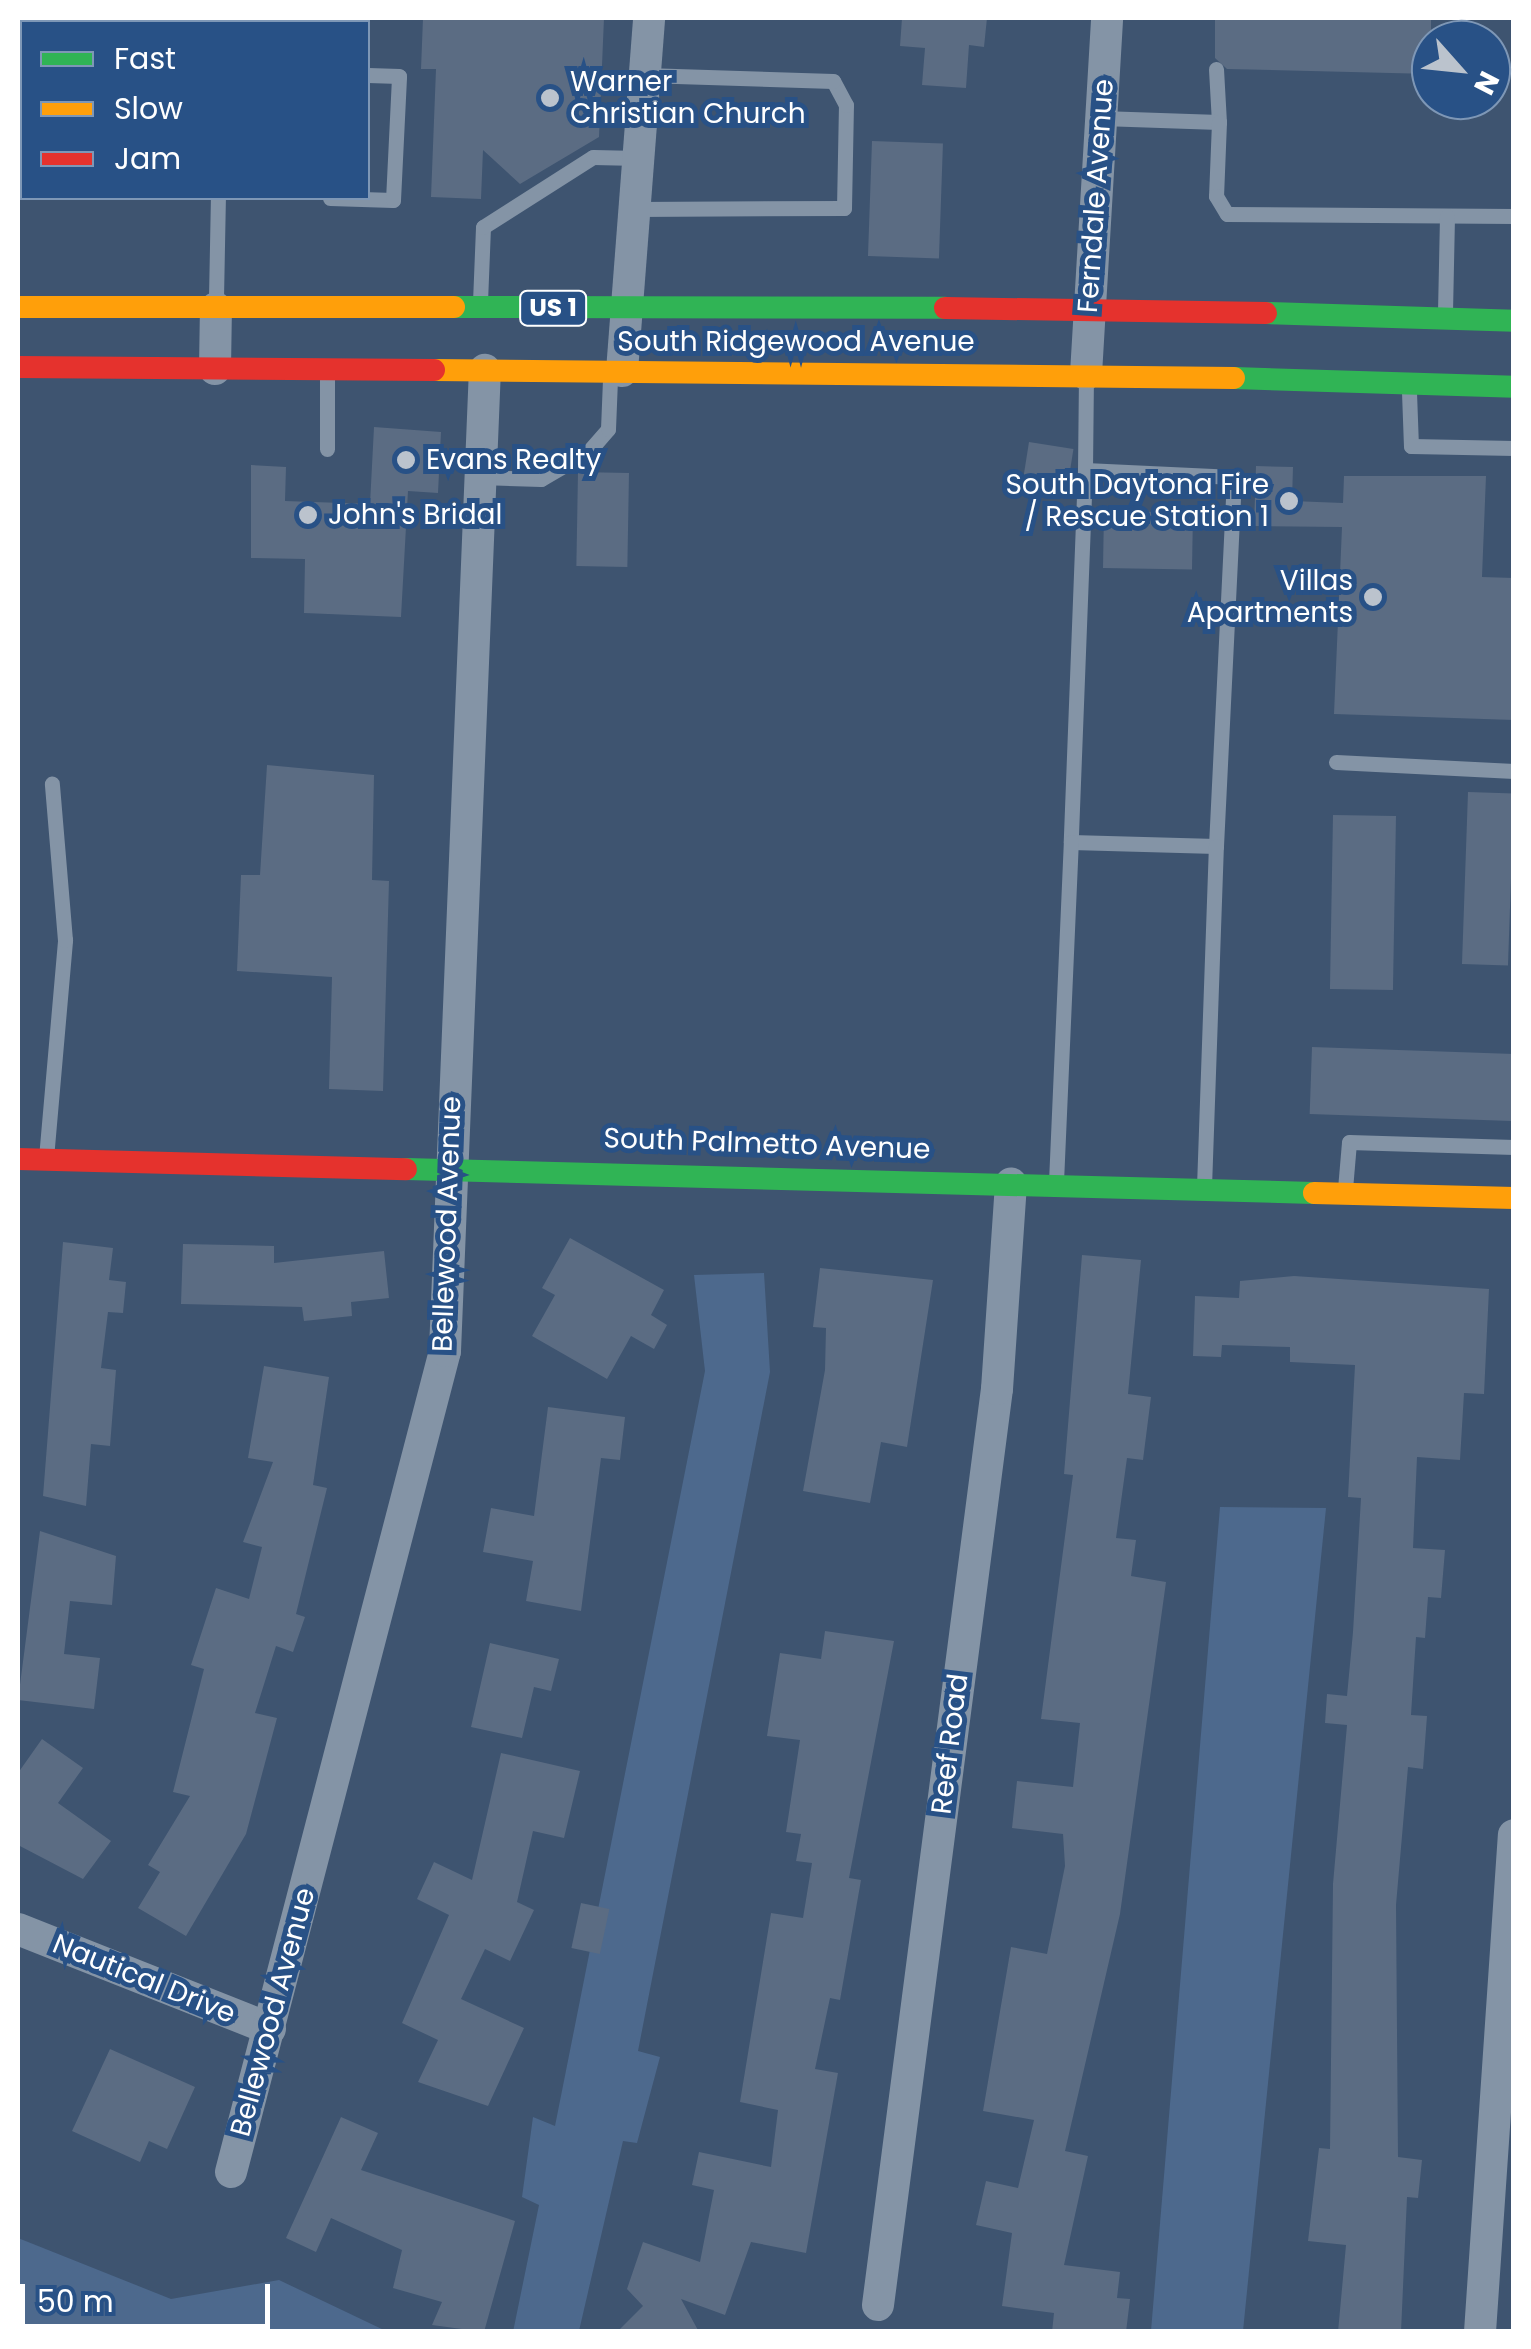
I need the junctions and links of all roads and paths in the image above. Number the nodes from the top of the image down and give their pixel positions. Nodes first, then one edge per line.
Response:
1 (649, 18) edge
2 (1107, 18) edge
3 (1216, 69) dead end
4 (370, 75) edge
5 (644, 75) junction
6 (1100, 118) junction
7 (1219, 122) junction
8 (638, 158) junction
9 (370, 199) edge
10 (218, 200) edge
11 (634, 209) junction
12 (1446, 216) junction
13 (1514, 216) edge
14 (18, 307) edge
15 (216, 308) junction
16 (627, 308) junction
17 (1088, 308) junction
18 (480, 309) junction
19 (1445, 319) junction
20 (1514, 321) edge
21 (18, 367) edge
22 (215, 369) junction
23 (327, 369) junction
24 (485, 370) junction
25 (616, 371) junction
26 (1086, 374) junction
27 (1409, 384) junction
28 (1514, 387) edge
29 (1514, 448) edge
30 (327, 449) dead end
31 (1085, 470) junction
32 (480, 477) junction
33 (1336, 762) dead end
34 (1514, 771) edge
35 (52, 784) dead end
36 (1071, 842) junction
37 (1216, 846) junction
38 (1514, 1148) edge
39 (18, 1159) edge
40 (46, 1159) junction
41 (448, 1164) junction
42 (1011, 1182) junction
43 (1056, 1184) junction
44 (1204, 1189) junction
45 (1345, 1193) junction
46 (1514, 1198) edge
47 (1514, 1835) edge
48 (18, 1929) edge
49 (270, 2029) junction
50 (231, 2172) dead end
51 (878, 2305) dead end
52 (1480, 2332) edge

1 - 5 street
2 - 6 street, Ferndale Avenue
3 - 7 lane
4 - 9 lane
5 - 8 street
5 - 11 lane
6 - 7 lane
6 - 17 street, Ferndale Avenue
7 - 12 lane
8 - 11 street
8 - 18 lane
10 - 15 lane
11 - 16 street
12 - 13 lane
12 - 19 lane
14 - 15 main road, South Ridgewood Avenue / US 1
15 - 18 main road, South Ridgewood Avenue / US 1
15 - 22 street
16 - 17 main road, South Ridgewood Avenue / US 1
16 - 18 main road, South Ridgewood Avenue / US 1
16 - 25 street
17 - 19 main road, South Ridgewood Avenue / US 1
17 - 26 street, Ferndale Avenue
19 - 20 main road, South Ridgewood Avenue / US 1
21 - 22 main road, South Ridgewood Avenue
22 - 23 main road, South Ridgewood Avenue
23 - 24 main road, South Ridgewood Avenue
23 - 30 lane
24 - 25 main road, South Ridgewood Avenue
24 - 32 street, Bellewood Avenue
25 - 26 main road, South Ridgewood Avenue
25 - 32 lane
26 - 27 main road, South Ridgewood Avenue
26 - 31 lane
27 - 28 main road, South Ridgewood Avenue
27 - 29 lane
31 - 36 lane
31 - 37 lane
32 - 41 street, Bellewood Avenue
33 - 34 lane
35 - 40 lane
36 - 37 lane
36 - 43 lane
37 - 44 lane
38 - 45 lane
39 - 40 main road, South Palmetto Avenue
40 - 41 main road, South Palmetto Avenue
41 - 42 main road, South Palmetto Avenue
41 - 49 street, Bellewood Avenue
42 - 43 main road, South Palmetto Avenue
42 - 51 street, Reef Road
43 - 44 main road, South Palmetto Avenue
44 - 45 main road, South Palmetto Avenue
45 - 46 main road, South Palmetto Avenue
47 - 52 street
48 - 49 street, Nautical Drive
49 - 50 street, Bellewood Avenue

